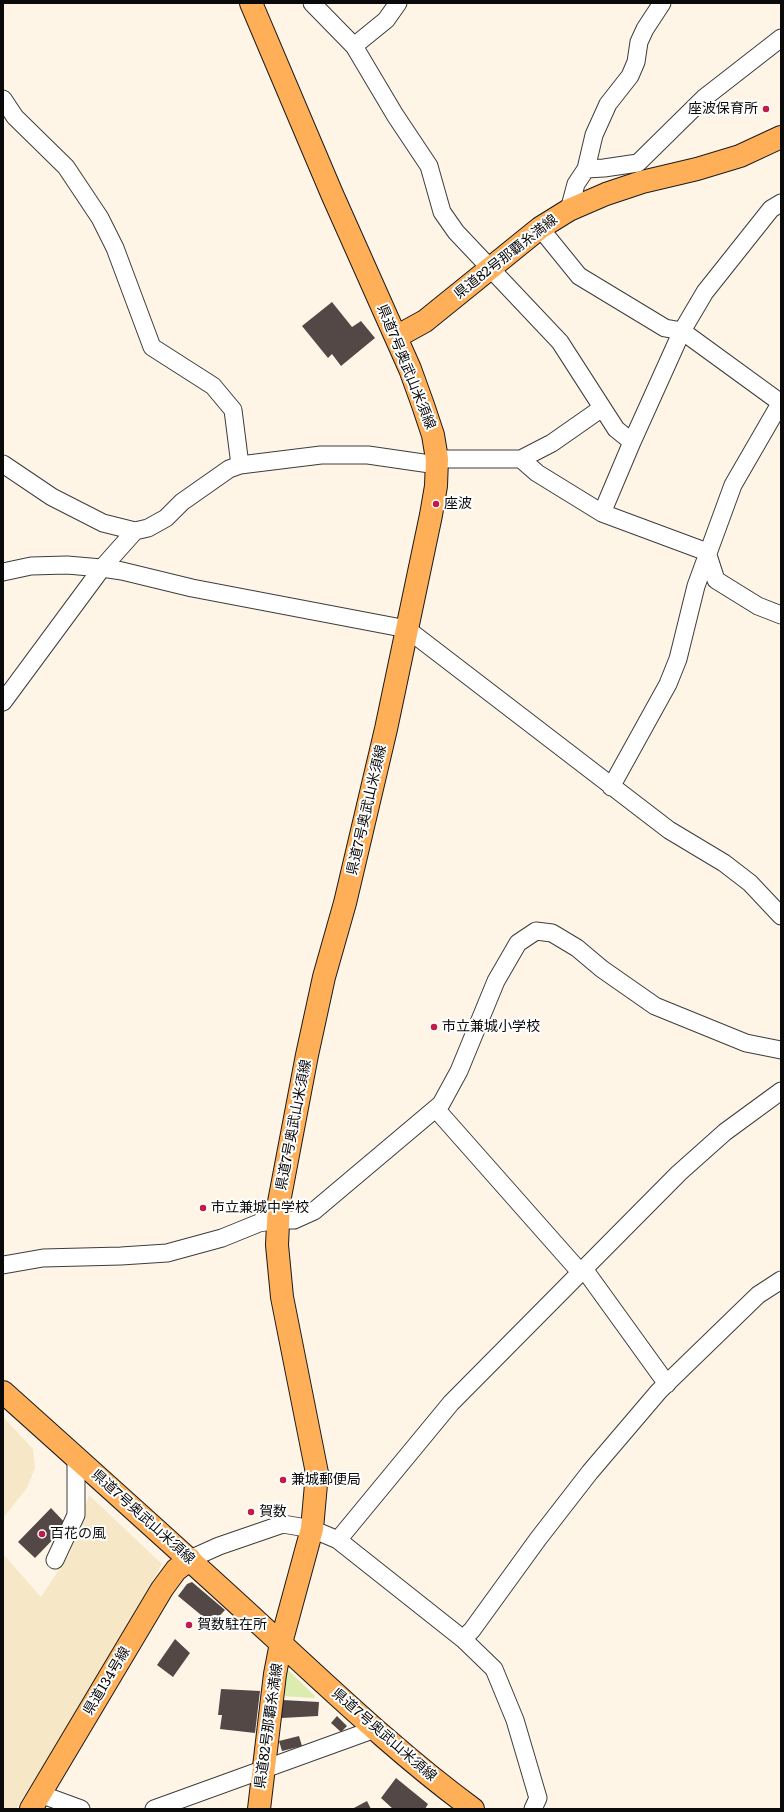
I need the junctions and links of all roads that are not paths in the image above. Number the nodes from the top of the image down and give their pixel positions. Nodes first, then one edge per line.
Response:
1 (251, 3) edge
2 (312, 3) edge
3 (398, 3) edge
4 (662, 3) edge
5 (781, 38) edge
6 (354, 46) junction
7 (3, 99) edge
8 (781, 137) edge
9 (586, 169) junction
10 (640, 172) junction
11 (781, 203) edge
12 (569, 210) junction
13 (540, 228) junction
14 (489, 268) junction
15 (682, 331) junction
16 (396, 337) junction
17 (781, 402) edge
18 (602, 408) junction
19 (632, 442) junction
20 (521, 459) junction
21 (437, 462) junction
22 (3, 464) edge
23 (240, 465) junction
24 (602, 513) junction
25 (135, 531) junction
26 (707, 552) junction
27 (102, 568) junction
28 (3, 572) edge
29 (781, 615) edge
30 (407, 629) junction
31 (3, 702) edge
32 (611, 787) junction
33 (781, 916) edge
34 (781, 1050) edge
35 (781, 1091) edge
36 (436, 1110) junction
37 (278, 1220) junction
38 (3, 1264) edge
39 (582, 1271) junction
40 (781, 1280) edge
41 (667, 1384) junction
42 (3, 1392) edge
43 (76, 1458) junction
44 (312, 1529) junction
45 (338, 1540) junction
46 (190, 1559) junction
47 (55, 1560) dead end
48 (463, 1639) junction
49 (281, 1642) junction
50 (375, 1729) junction
51 (262, 1770) junction
52 (36, 1802) edge
53 (81, 1809) edge
54 (154, 1809) edge
55 (259, 1809) edge
56 (473, 1809) edge
57 (533, 1809) edge

1 - 16 main road, 県道7号奥武山米須線
2 - 6 street
3 - 6 street
4 - 9 street
5 - 10 street
6 - 14 street
7 - 23 street
8 - 10 main road, 県道82号那覇糸満線
9 - 10 street
9 - 12 street
10 - 12 main road, 県道82号那覇糸満線
11 - 15 street
12 - 13 main road, 県道82号那覇糸満線
13 - 14 main road, 県道82号那覇糸満線
13 - 15 street
14 - 16 main road, 県道82号那覇糸満線
14 - 18 street
15 - 17 street
15 - 19 street
16 - 21 main road, 県道7号奥武山米須線
17 - 26 street
18 - 19 street
18 - 20 street
19 - 24 street
20 - 21 street
20 - 24 street
21 - 23 street
21 - 30 main road, 県道7号奥武山米須線
22 - 25 street
23 - 25 street
24 - 26 street
25 - 27 street
26 - 29 street
26 - 32 street
27 - 28 street
27 - 30 street
27 - 31 street
30 - 32 street
30 - 37 main road, 県道7号奥武山米須線
32 - 33 street
34 - 36 street
35 - 39 street
36 - 37 street
36 - 39 street
37 - 38 street
37 - 44 main road, 県道7号奥武山米須線
39 - 41 street
39 - 45 street
40 - 41 street
41 - 48 street
42 - 43 main road, 県道7号奥武山米須線
43 - 46 main road, 県道7号奥武山米須線
43 - 47 street
44 - 45 street
44 - 46 street
44 - 49 main road, 県道7号奥武山米須線
45 - 48 street
46 - 49 main road, 県道7号奥武山米須線
46 - 52 main road, 県道134号線
48 - 57 street
49 - 50 main road, 県道7号奥武山米須線
49 - 51 main road, 県道82号那覇糸満線
50 - 51 street
50 - 56 main road, 県道7号奥武山米須線
51 - 54 street
51 - 55 main road, 県道82号那覇糸満線
52 - 53 street

